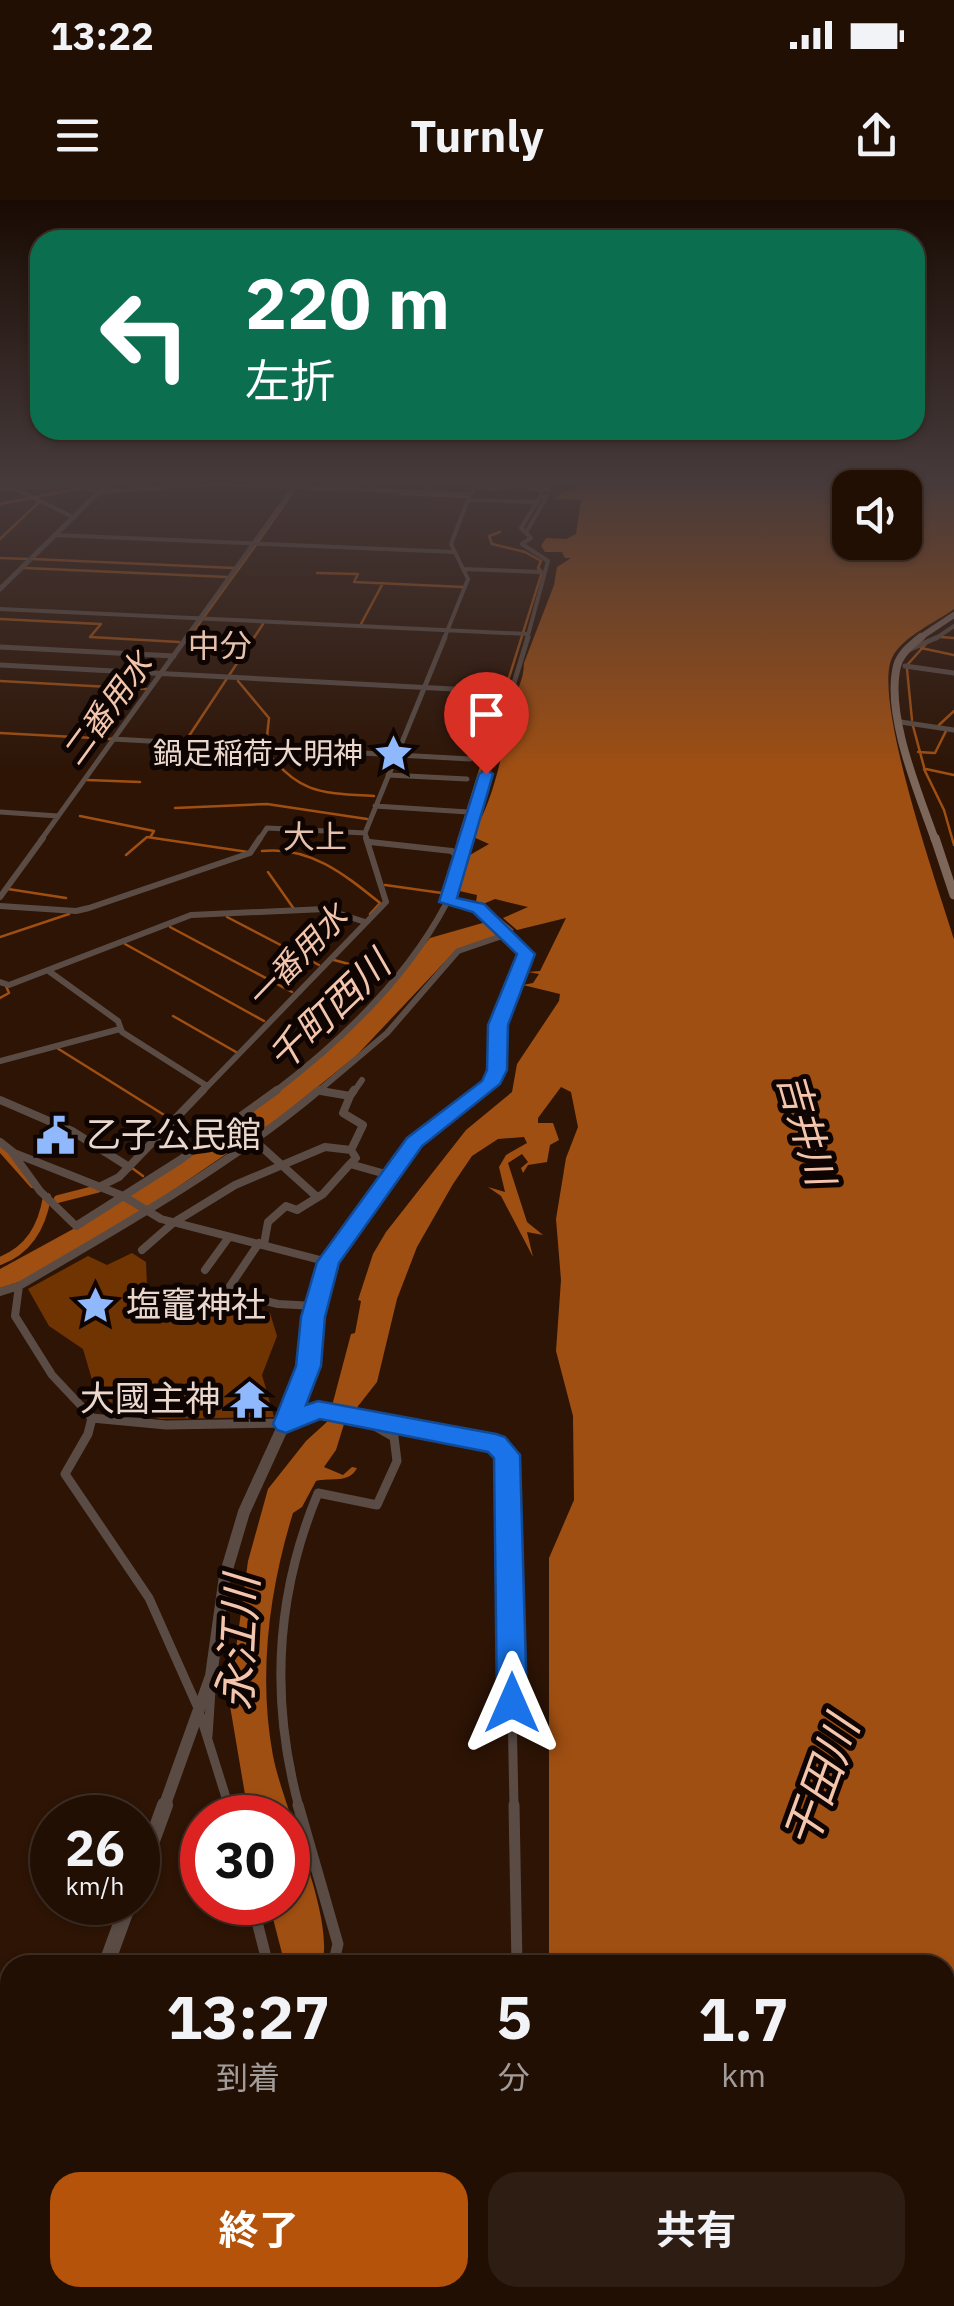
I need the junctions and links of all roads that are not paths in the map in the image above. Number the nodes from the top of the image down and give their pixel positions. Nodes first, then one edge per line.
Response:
1 (231, 576) edge
2 (467, 576) edge
3 (546, 576) edge
4 (0, 609) edge
5 (954, 615) edge
6 (202, 618) junction
7 (954, 626) edge
8 (449, 630) junction
9 (525, 634) junction
10 (0, 647) edge
11 (903, 654) junction
12 (174, 656) junction
13 (0, 666) edge
14 (905, 666) junction
15 (954, 673) edge
16 (162, 674) junction
17 (896, 676) junction
18 (425, 687) junction
19 (507, 692) junction
20 (901, 722) junction
21 (954, 730) edge
22 (115, 740) junction
23 (398, 755) junction
24 (470, 758) dead end
25 (389, 775) junction
26 (467, 779) dead end
27 (376, 807) junction
28 (0, 812) edge
29 (469, 814) junction
30 (58, 816) junction
31 (367, 836) junction
32 (458, 858) junction
33 (954, 892) edge
34 (0, 898) edge
35 (448, 902) junction
36 (0, 906) edge
37 (367, 920) junction
38 (508, 934) junction
39 (50, 972) junction
40 (0, 982) edge
41 (120, 1029) junction
42 (0, 1061) edge
43 (362, 1080) dead end
44 (207, 1086) junction
45 (320, 1091) junction
46 (350, 1096) junction
47 (0, 1098) edge
48 (254, 1140) junction
49 (0, 1142) edge
50 (351, 1150) junction
51 (10, 1151) junction
52 (350, 1164) junction
53 (286, 1166) junction
54 (129, 1167) junction
55 (388, 1175) junction
56 (99, 1186) junction
57 (316, 1196) junction
58 (123, 1197) junction
59 (148, 1211) junction
60 (173, 1224) junction
61 (229, 1237) junction
62 (262, 1244) junction
63 (142, 1250) dead end
64 (328, 1262) junction
65 (205, 1270) dead end
66 (20, 1286) junction
67 (0, 1292) edge
68 (316, 1306) junction
69 (92, 1418) junction
70 (366, 1418) junction
71 (286, 1424) junction
72 (212, 1676) junction
73 (198, 1708) junction
74 (208, 1740) junction
75 (225, 1795) edge
76 (160, 1816) edge
77 (121, 1925) edge
78 (258, 1925) edge
79 (110, 1955) edge
80 (265, 1955) edge
81 (335, 1955) edge
82 (517, 1955) edge

1 - 6 street
2 - 8 street
3 - 9 street
4 - 6 street
5 - 11 main road
6 - 8 street
6 - 12 street
7 - 11 street
8 - 9 street
8 - 18 street
9 - 19 street
10 - 12 street
11 - 14 street
11 - 17 main road
12 - 16 street
13 - 16 street
14 - 15 street
14 - 17 street
16 - 18 street
16 - 22 street
17 - 20 main road
18 - 19 street
18 - 23 street
19 - 29 street
20 - 21 street
20 - 33 main road
22 - 23 street
22 - 30 street
23 - 24 street
23 - 25 street
25 - 26 street
25 - 27 street
27 - 29 street
27 - 31 street
28 - 30 street
29 - 32 street
30 - 34 street
31 - 32 street
31 - 36 street
31 - 37 street
32 - 35 street
35 - 38 street
35 - 58 street
37 - 39 street
37 - 44 street
38 - 45 street
38 - 55 street
39 - 40 street
39 - 41 street
41 - 42 street
41 - 44 street
43 - 46 street
44 - 54 street
45 - 46 street
45 - 48 street
46 - 50 street
47 - 54 street
48 - 53 street
48 - 59 street
49 - 51 street
50 - 52 street
50 - 53 street
51 - 56 street
51 - 58 street
52 - 55 street
52 - 57 street
53 - 57 street
53 - 60 street
54 - 56 street
55 - 64 street
56 - 58 street
57 - 62 street
58 - 59 street
59 - 60 street
59 - 66 street
60 - 61 street
60 - 63 street
61 - 62 street
61 - 65 street
62 - 64 street
62 - 68 street
64 - 68 street
66 - 67 street
66 - 69 street
68 - 71 street
69 - 71 street
69 - 73 street
70 - 71 street
70 - 81 street
70 - 82 street
71 - 72 street
72 - 73 street
72 - 74 street
73 - 74 street
73 - 76 street
74 - 75 street
77 - 79 street
78 - 80 street

